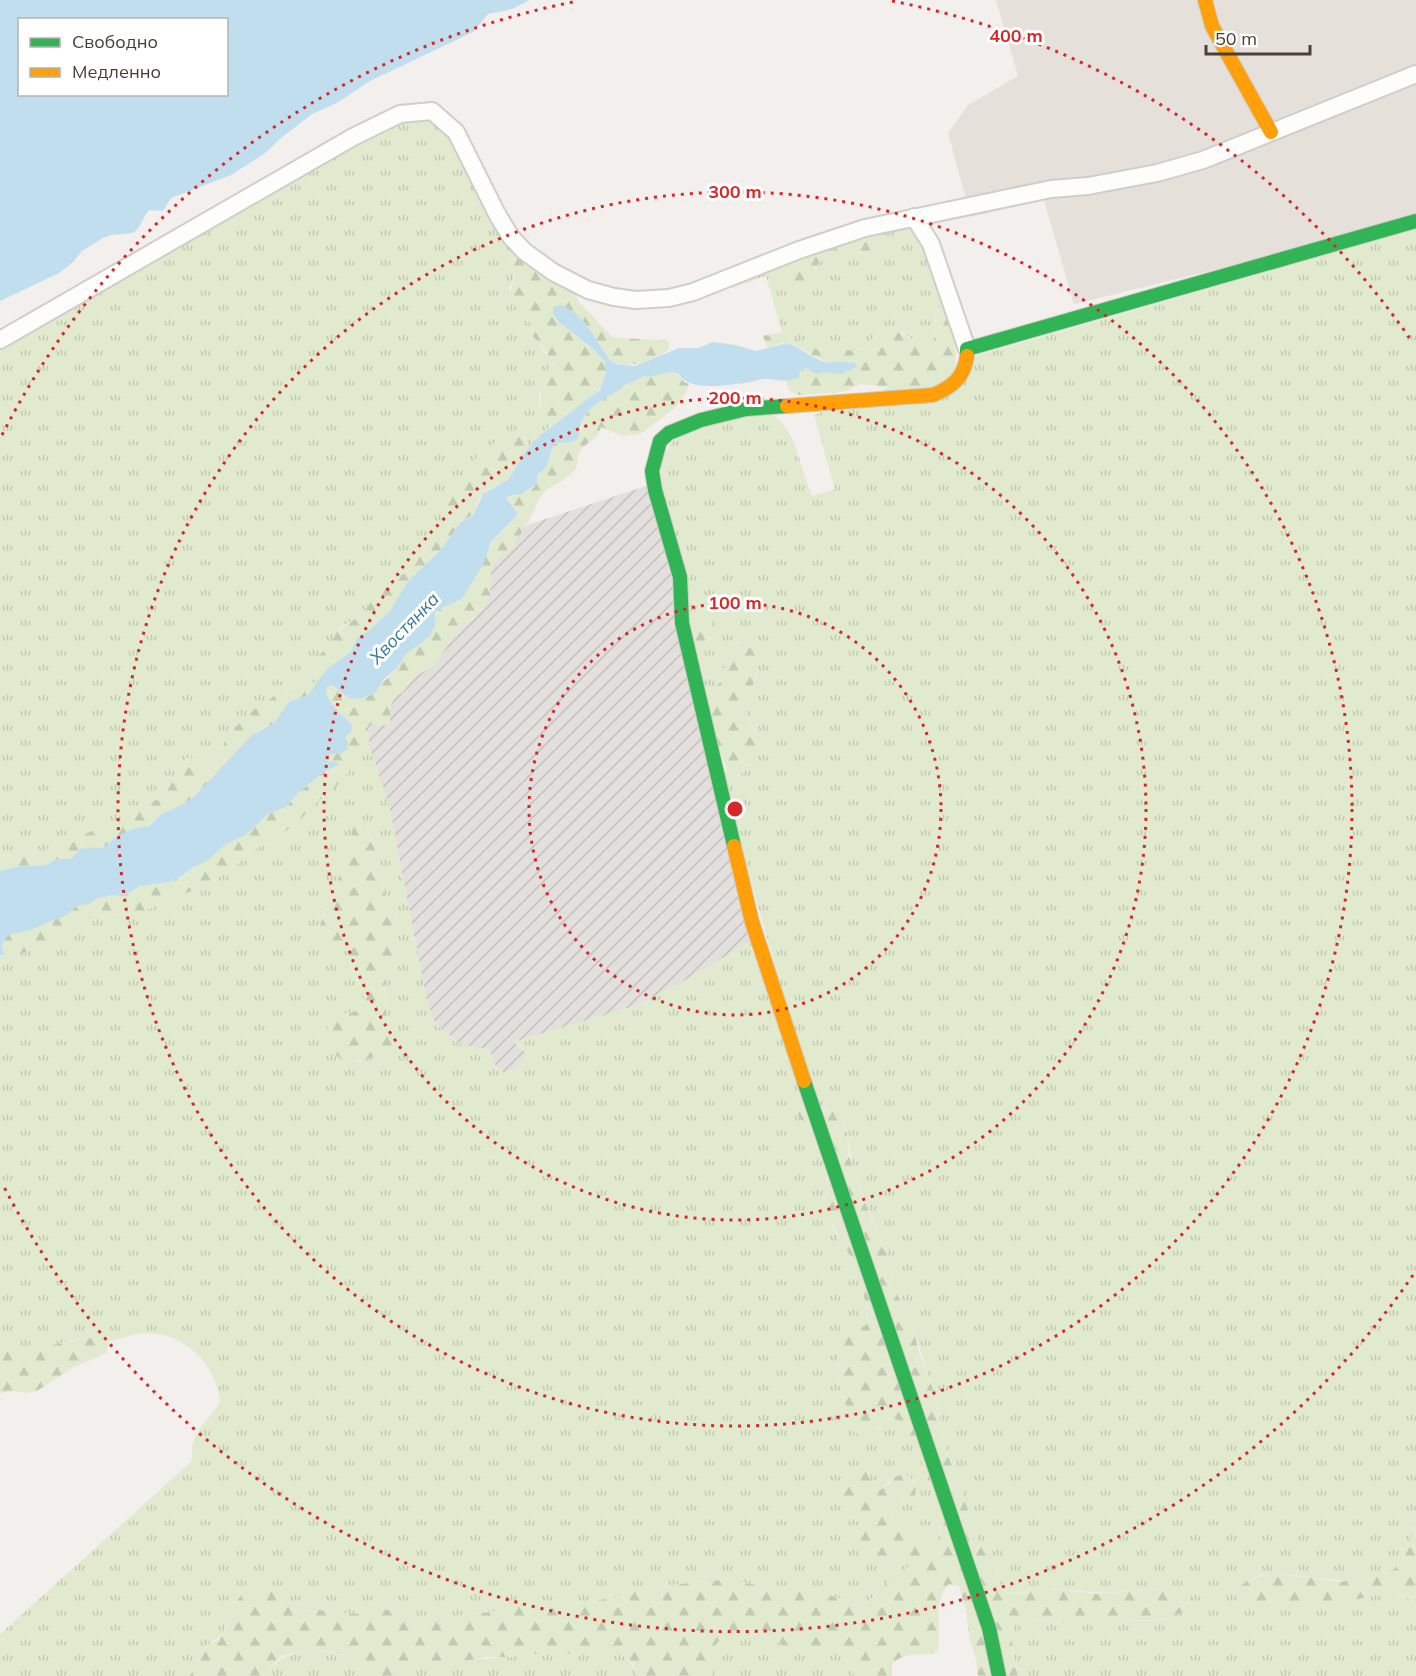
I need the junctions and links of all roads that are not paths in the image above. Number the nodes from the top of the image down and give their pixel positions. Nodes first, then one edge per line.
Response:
1 (1205, 0) edge
2 (1416, 74) edge
3 (1271, 132) junction
4 (914, 217) junction
5 (1416, 221) edge
6 (0, 340) edge
7 (967, 349) junction
8 (999, 1676) edge

1 - 3 street
2 - 3 street
3 - 4 street
4 - 6 street
4 - 7 street
5 - 7 street
7 - 8 street

